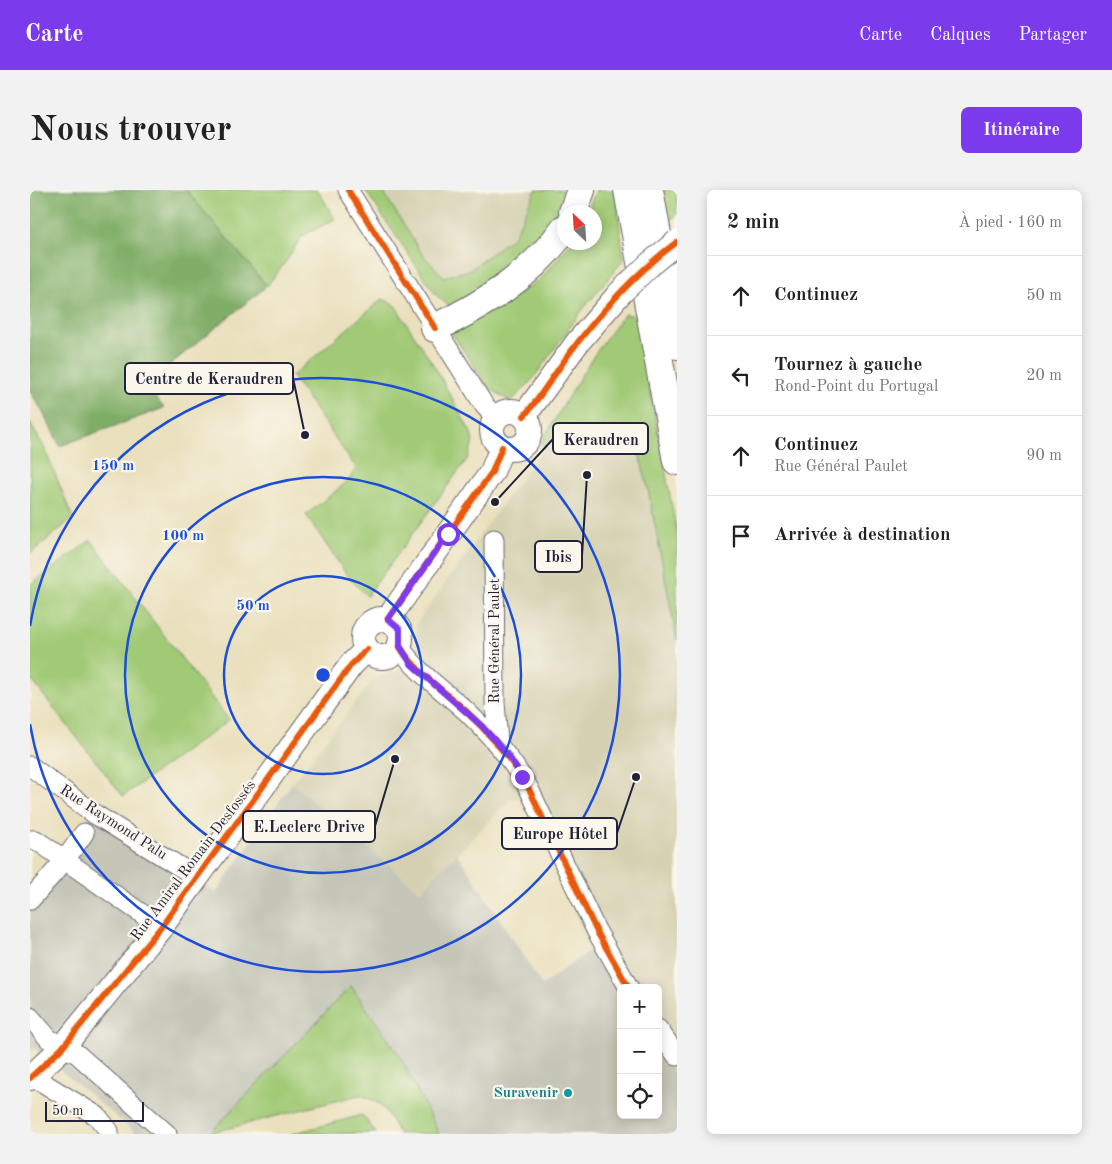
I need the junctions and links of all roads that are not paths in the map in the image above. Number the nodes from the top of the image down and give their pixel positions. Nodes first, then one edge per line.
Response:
1 (348, 190) edge
2 (581, 190) edge
3 (628, 190) edge
4 (648, 190) edge
5 (576, 205) edge
6 (557, 240) edge
7 (677, 242) edge
8 (435, 328) junction
9 (677, 345) edge
10 (524, 416) junction
11 (497, 418) junction
12 (502, 447) junction
13 (677, 461) edge
14 (494, 539) dead end
15 (388, 619) junction
16 (392, 654) junction
17 (498, 743) junction
18 (30, 766) edge
19 (84, 833) dead end
20 (30, 840) edge
21 (65, 860) junction
22 (198, 878) junction
23 (30, 900) edge
24 (161, 927) junction
25 (627, 984) edge
26 (30, 1017) edge
27 (662, 1035) edge
28 (62, 1048) junction
29 (677, 1056) edge
30 (31, 1077) edge
31 (108, 1134) edge
32 (167, 1134) edge

1 - 8 street
2 - 5 highway
3 - 13 highway
4 - 9 highway
6 - 8 highway
7 - 10 main road, bridge
8 - 11 street
10 - 11 main road
10 - 12 main road
11 - 12 main road
12 - 15 main road
14 - 17 street, Rue Général Paulet
15 - 16 main road
15 - 16 main road
16 - 17 street, Rue Général Paulet
16 - 22 main road, Rue Amiral Romain Desfossés
17 - 25 street, Rue Général Paulet
18 - 22 street, Rue Raymond Palu
19 - 21 street
20 - 21 street
21 - 23 street
21 - 24 street
22 - 24 main road, Rue Amiral Romain Desfossés
24 - 28 main road, Rue Amiral Romain Desfossés
26 - 28 street
27 - 29 street
28 - 30 main road, Rue Amiral Romain Desfossés
28 - 32 street
30 - 31 street

